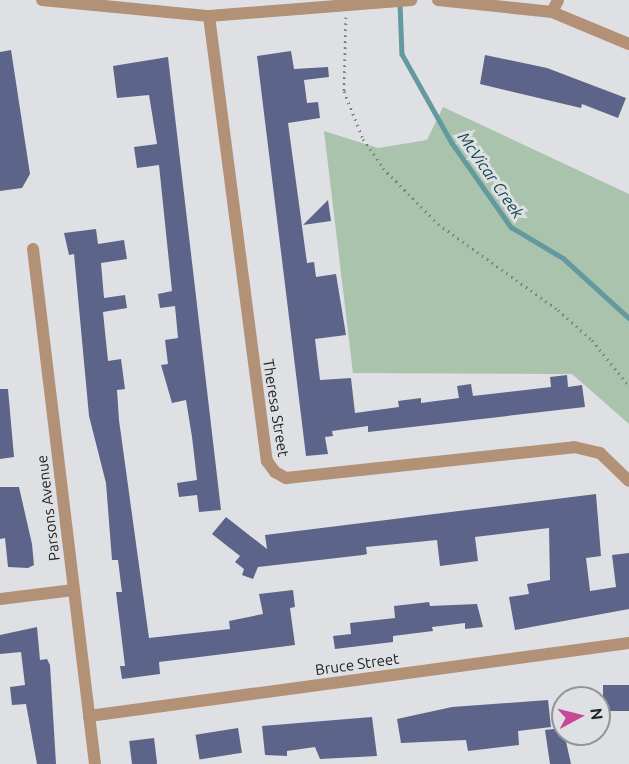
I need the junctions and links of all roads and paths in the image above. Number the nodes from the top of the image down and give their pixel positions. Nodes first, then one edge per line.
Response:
1 (42, 0) edge
2 (411, 0) edge
3 (438, 0) edge
4 (558, 0) edge
5 (382, 1) edge
6 (348, 4) junction
7 (552, 12) junction
8 (209, 16) junction
9 (629, 44) edge
10 (33, 249) dead end
11 (629, 386) edge
12 (629, 481) edge
13 (73, 591) junction
14 (0, 599) edge
15 (629, 643) edge
16 (89, 716) junction
17 (95, 764) edge

1 - 8 street
2 - 5 street
3 - 7 street
4 - 7 street
5 - 6 street
6 - 8 street
6 - 11 path
7 - 9 street
8 - 12 street, Theresa Street
10 - 13 street, Parsons Avenue
13 - 14 street
13 - 16 street, Parsons Avenue
15 - 16 street, Bruce Street
16 - 17 street, Parsons Avenue

